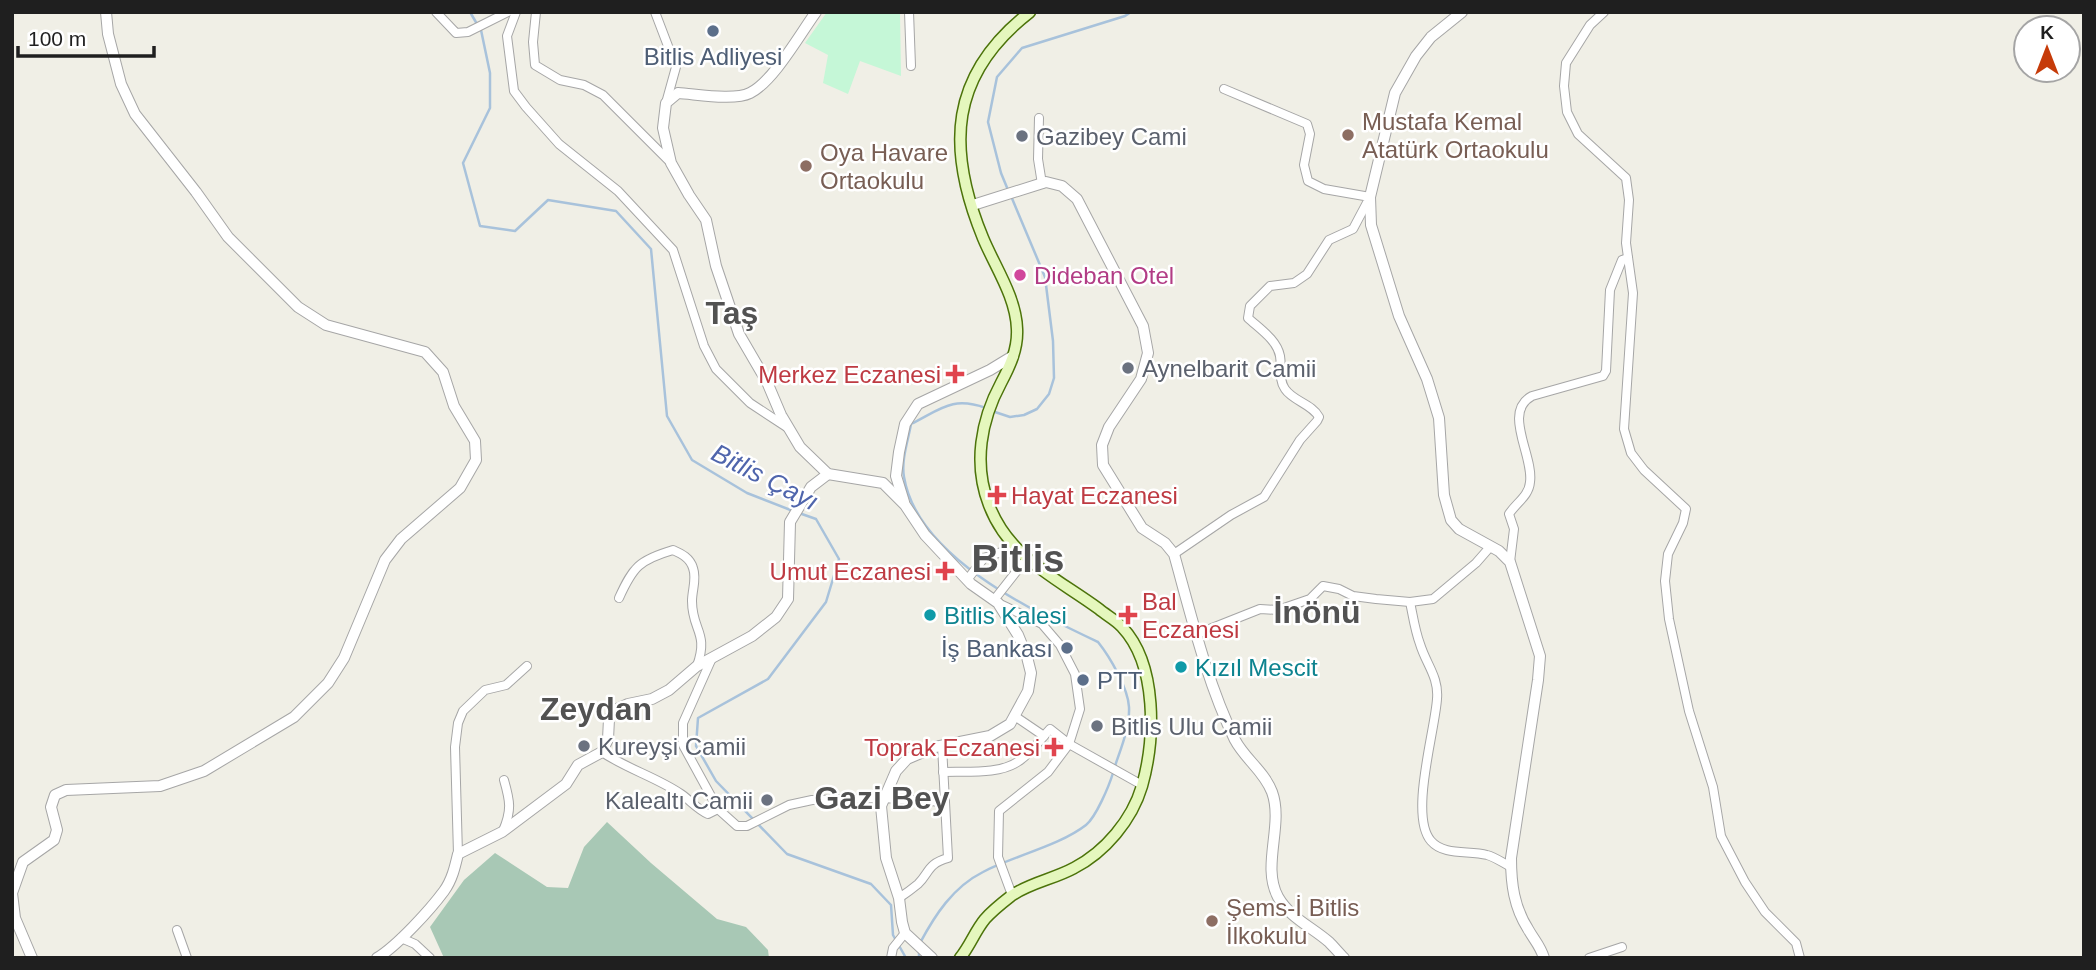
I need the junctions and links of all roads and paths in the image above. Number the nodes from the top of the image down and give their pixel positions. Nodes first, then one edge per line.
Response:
1 (106, 12) edge
2 (436, 12) edge
3 (516, 12) edge
4 (536, 12) edge
5 (655, 12) edge
6 (816, 12) edge
7 (909, 12) edge
8 (1030, 12) edge
9 (1462, 12) edge
10 (1604, 12) edge
11 (504, 13) edge
12 (911, 66) dead end
13 (1224, 89) dead end
14 (666, 103) junction
15 (1039, 118) dead end
16 (671, 163) junction
17 (1042, 184) junction
18 (1370, 197) junction
19 (972, 205) junction
20 (1628, 258) junction
21 (1013, 356) junction
22 (788, 428) junction
23 (828, 474) junction
24 (905, 505) junction
25 (1016, 547) junction
26 (1490, 547) junction
27 (1174, 554) junction
28 (1027, 558) junction
29 (1510, 562) junction
30 (969, 578) junction
31 (619, 598) dead end
32 (996, 600) junction
33 (1410, 602) junction
34 (1196, 634) junction
35 (712, 658) junction
36 (527, 666) dead end
37 (697, 666) junction
38 (1016, 717) junction
39 (1044, 736) junction
40 (1069, 744) junction
41 (942, 746) junction
42 (602, 752) junction
43 (943, 772) junction
44 (504, 780) dead end
45 (1142, 785) junction
46 (883, 798) junction
47 (944, 802) junction
48 (718, 809) junction
49 (502, 832) junction
50 (458, 854) junction
51 (1511, 867) junction
52 (15, 879) edge
53 (1012, 895) junction
54 (899, 898) junction
55 (177, 930) dead end
56 (904, 935) junction
57 (401, 939) junction
58 (1622, 947) dead end
59 (892, 953) edge
60 (928, 955) edge
61 (965, 956) edge
62 (32, 958) edge
63 (187, 958) edge
64 (377, 958) edge
65 (430, 958) edge
66 (1344, 958) edge
67 (1544, 958) edge
68 (1589, 958) edge
69 (1800, 958) edge

1 - 52 street
2 - 11 street
3 - 22 street
4 - 16 street
5 - 14 street
6 - 14 street
7 - 12 street
8 - 19 main road
9 - 18 street
10 - 20 street
13 - 18 street
14 - 16 street
15 - 17 street
16 - 22 street
17 - 19 street
17 - 27 street
18 - 26 street
18 - 27 street
19 - 21 main road
20 - 29 street
20 - 69 street
21 - 24 street
21 - 25 main road
22 - 23 street
23 - 24 street
23 - 35 street
24 - 30 street
25 - 28 main road
25 - 30 street
26 - 29 street
26 - 33 street
27 - 34 street
28 - 32 street
28 - 45 main road
29 - 51 street
30 - 32 street
31 - 37 street
32 - 38 street
32 - 40 street
33 - 34 street
33 - 51 street
34 - 66 street
35 - 37 street
35 - 48 street
36 - 50 street
37 - 42 street
38 - 39 street
38 - 41 street
39 - 40 street
39 - 43 street
40 - 45 street
40 - 53 street
41 - 43 street
41 - 46 street
42 - 48 street
42 - 49 street
43 - 47 street
44 - 49 street
45 - 53 main road
46 - 47 street
46 - 48 street
46 - 54 street
47 - 54 street
49 - 50 street
50 - 57 street
51 - 67 street
52 - 62 street
53 - 61 main road
54 - 56 street
55 - 63 street
56 - 59 street
56 - 60 street
57 - 64 street
57 - 65 street
58 - 68 street

